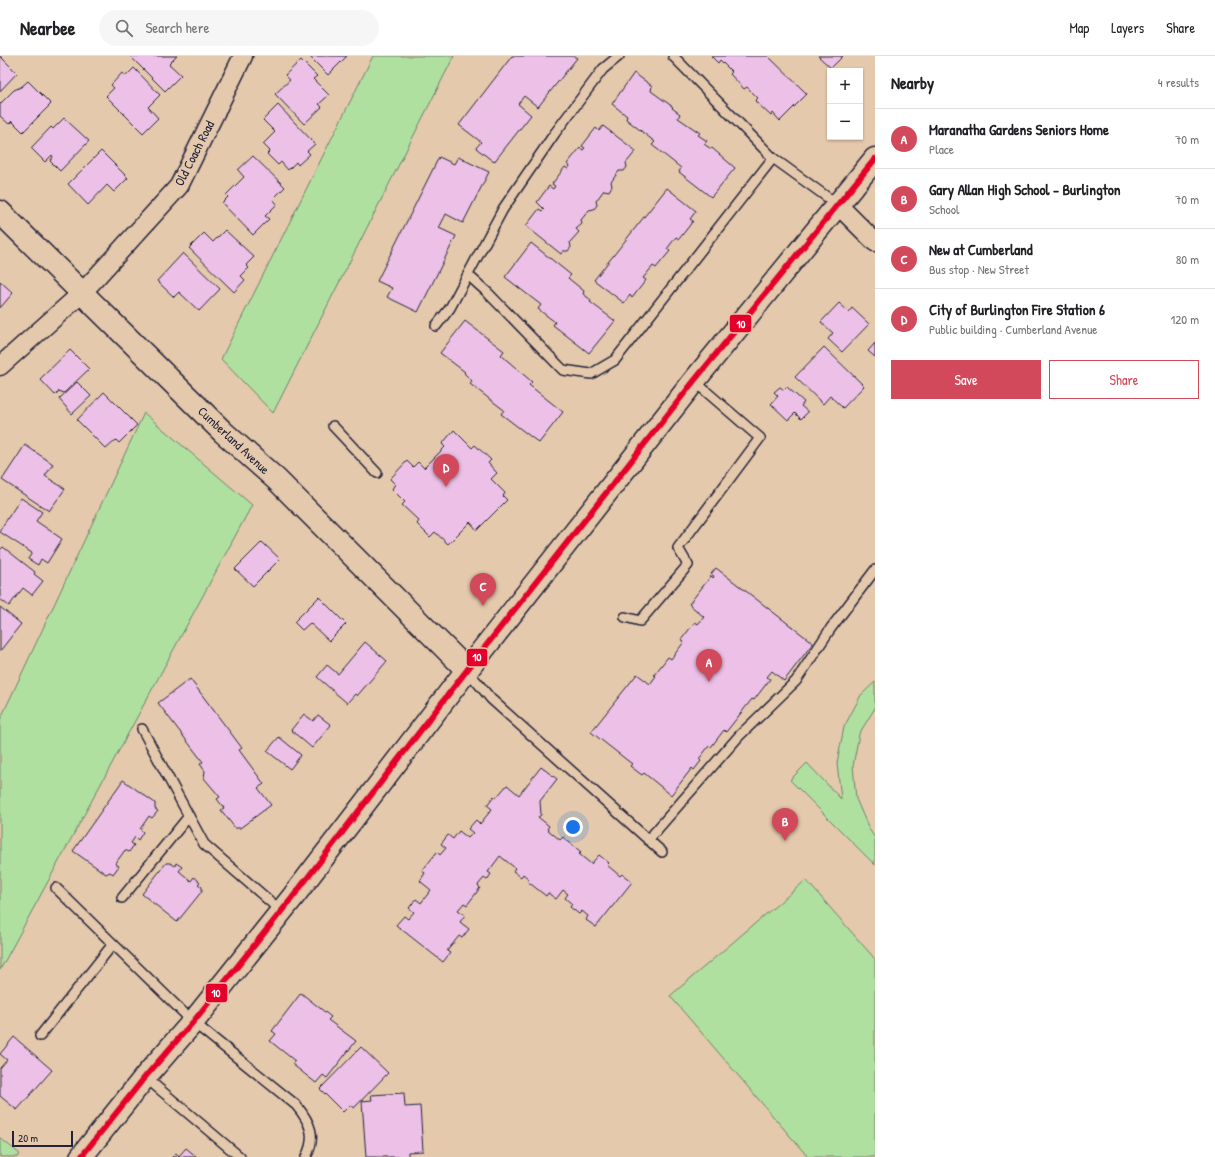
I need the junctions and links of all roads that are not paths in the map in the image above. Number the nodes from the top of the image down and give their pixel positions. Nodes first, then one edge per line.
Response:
1 (243, 56) edge
2 (619, 56) edge
3 (673, 56) edge
4 (772, 158) junction
5 (875, 159) edge
6 (838, 205) junction
7 (0, 212) edge
8 (875, 242) edge
9 (468, 275) junction
10 (82, 293) junction
11 (436, 326) dead end
12 (0, 366) edge
13 (694, 381) junction
14 (333, 426) dead end
15 (377, 473) dead end
16 (875, 570) edge
17 (625, 617) dead end
18 (467, 670) junction
19 (142, 728) dead end
20 (189, 816) junction
21 (648, 840) junction
22 (662, 852) dead end
23 (56, 888) dead end
24 (122, 898) dead end
25 (280, 912) junction
26 (113, 944) junction
27 (193, 1022) junction
28 (40, 1036) dead end
29 (145, 1077) junction
30 (81, 1157) edge
31 (240, 1157) edge
32 (306, 1157) edge

1 - 10 street, Old Coach Road
2 - 9 lane
3 - 4 lane
4 - 6 lane
4 - 9 lane
5 - 6 main road
6 - 8 street
6 - 13 main road
7 - 10 main road, Cumberland Avenue
9 - 11 lane
10 - 12 street, Old Coach Road
10 - 18 main road, Cumberland Avenue
13 - 17 lane
13 - 18 main road
14 - 15 lane
16 - 21 lane
18 - 21 lane
18 - 25 main road
19 - 20 lane
20 - 24 lane
20 - 25 lane
21 - 22 lane
23 - 26 lane
25 - 27 main road
26 - 27 lane
26 - 28 lane
27 - 29 main road
27 - 32 lane
29 - 30 main road
29 - 31 lane

